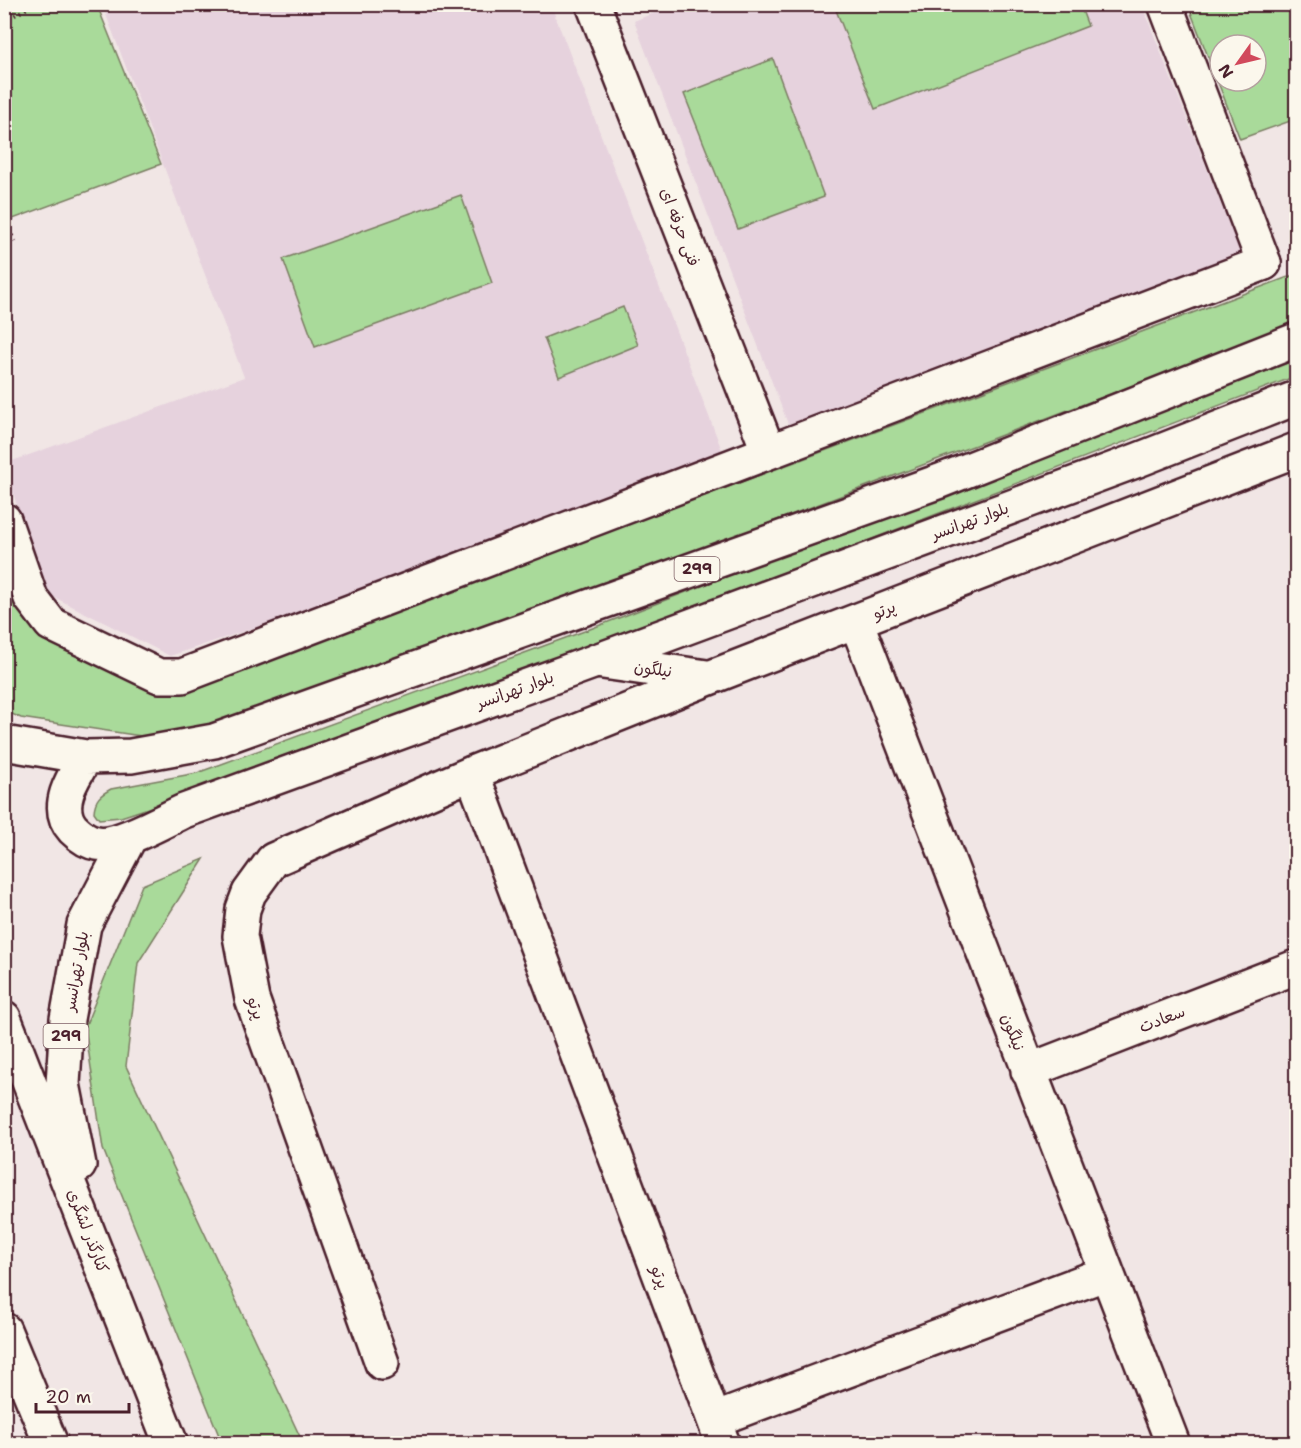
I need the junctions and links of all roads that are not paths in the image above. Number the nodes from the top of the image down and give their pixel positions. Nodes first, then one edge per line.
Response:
1 (593, 4) edge
2 (1165, 4) edge
3 (1296, 340) edge
4 (1296, 398) edge
5 (768, 450) junction
6 (1296, 450) edge
7 (4, 520) edge
8 (855, 621) junction
9 (596, 661) junction
10 (709, 678) junction
11 (4, 743) edge
12 (86, 757) junction
13 (472, 773) junction
14 (130, 837) junction
15 (1296, 967) edge
16 (4, 1018) edge
17 (1028, 1071) junction
18 (94, 1244) junction
19 (1107, 1273) junction
20 (4, 1330) edge
21 (382, 1363) dead end
22 (718, 1432) edge
23 (51, 1443) edge
24 (171, 1443) edge
25 (1173, 1443) edge

1 - 5 main road, فنی حرفه ای
2 - 5 main road
3 - 12 main road, 299
4 - 9 main road, بلوار تهرانسر
5 - 7 main road
6 - 8 main road, پرتو
8 - 10 main road, پرتو
8 - 17 main road, نیلگون
9 - 10 main road, نیلگون
9 - 14 main road, بلوار تهرانسر
10 - 13 main road, پرتو
11 - 12 main road, 299
12 - 14 main road
13 - 21 main road, پرتو
13 - 22 main road, پرتو
14 - 18 main road, بلوار تهرانسر / 299
15 - 17 main road, سعادت
16 - 18 main road, کنارگذر لشگری
17 - 19 main road, نیلگون
18 - 24 main road, کنارگذر لشگری
19 - 22 main road
19 - 25 main road, نیلگون
20 - 23 main road

